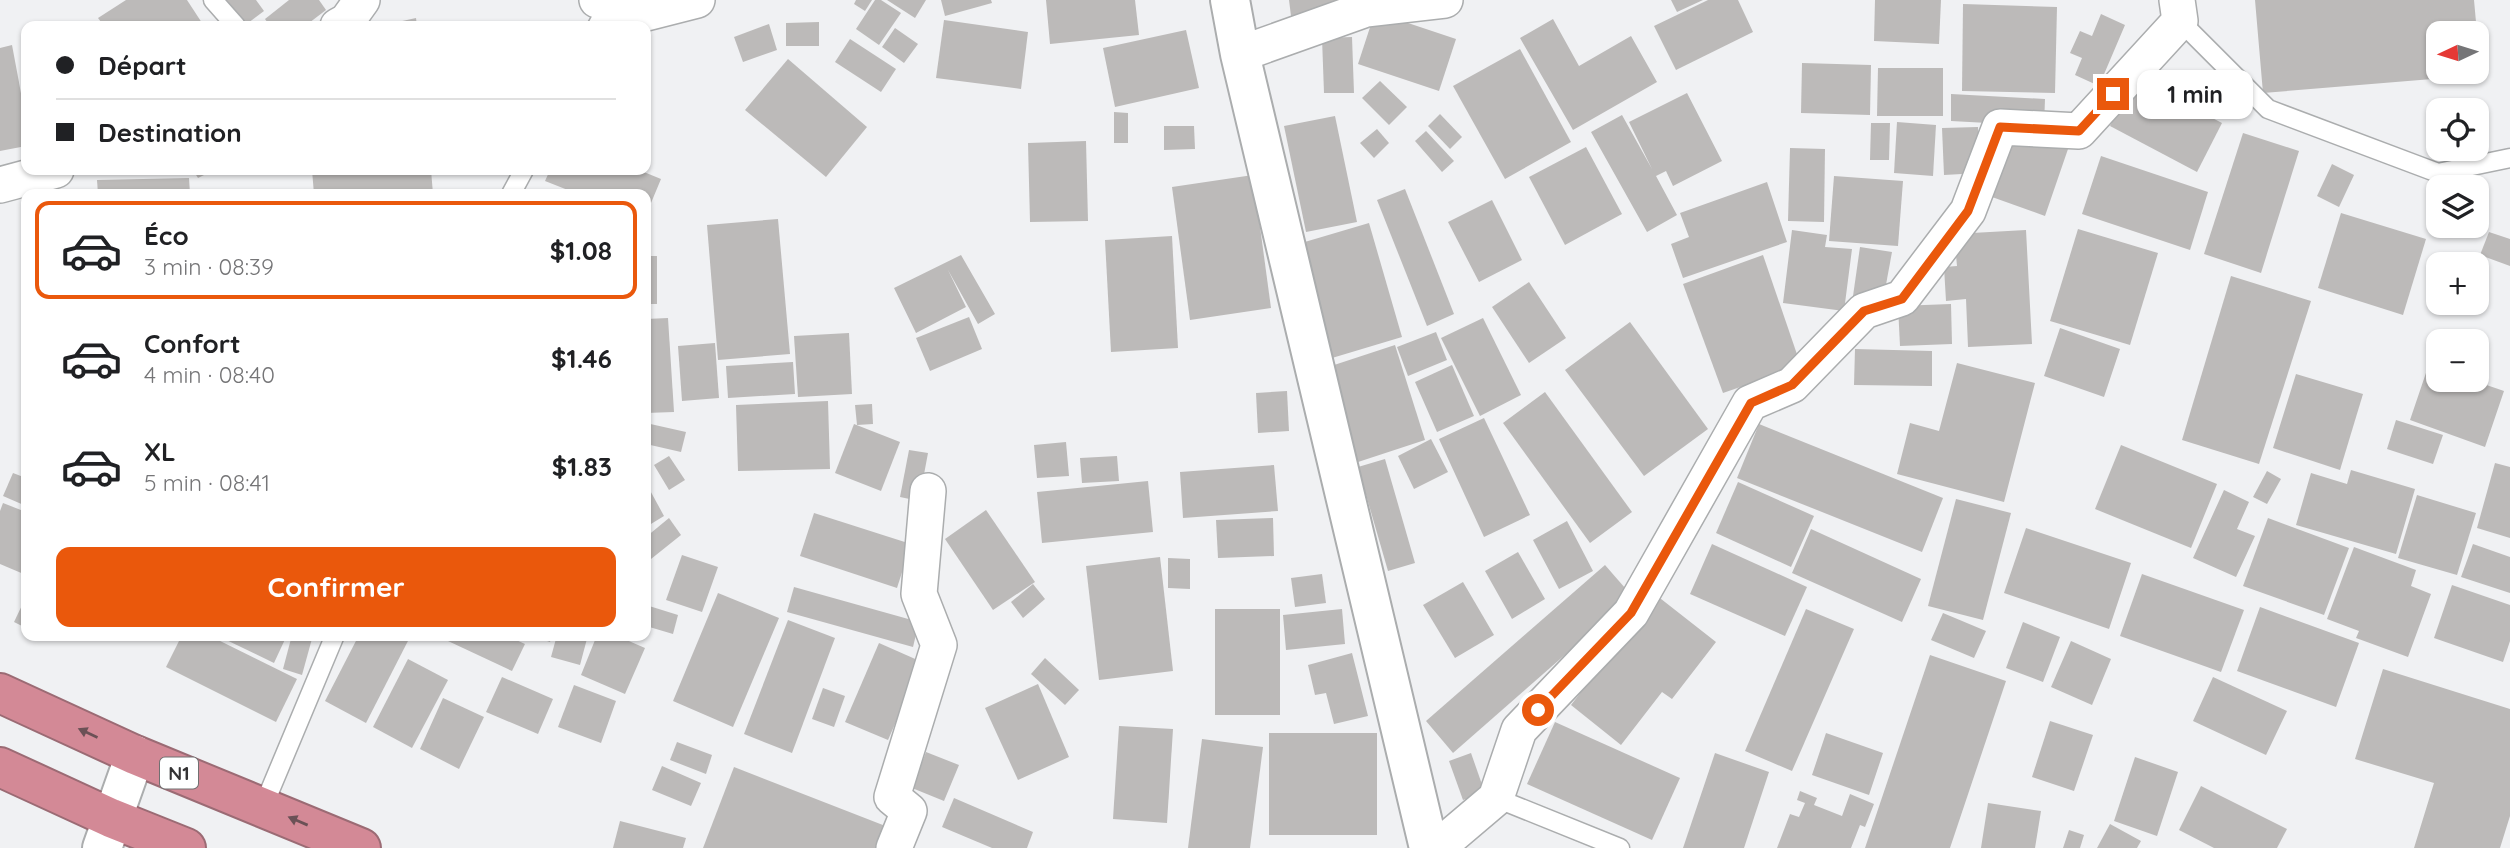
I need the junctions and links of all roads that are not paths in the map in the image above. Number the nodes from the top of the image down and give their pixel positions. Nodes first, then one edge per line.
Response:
1 (213, 0) edge
2 (362, 0) edge
3 (697, 0) edge
4 (1230, 0) edge
5 (1445, 0) edge
6 (601, 10) edge
7 (2178, 11) edge
8 (232, 21) edge
9 (347, 21) edge
10 (1240, 54) junction
11 (2510, 158) edge
12 (37, 175) edge
13 (0, 185) edge
14 (928, 491) dead end
15 (333, 641) edge
16 (0, 693) edge
17 (135, 755) junction
18 (0, 767) edge
19 (1496, 798) junction
20 (264, 807) junction
21 (106, 833) edge
22 (186, 848) edge
23 (361, 848) edge
24 (894, 848) edge
25 (1429, 848) edge
26 (1437, 848) edge
27 (1620, 848) edge

1 - 8 lane
2 - 9 street
3 - 6 street
4 - 10 street
5 - 10 street
7 - 11 lane
7 - 19 street
10 - 25 street
12 - 13 street
14 - 24 street
15 - 20 lane
17 -> 16 highway, N1
17 - 20 highway, N1
17 - 21 street
18 - 21 highway
19 - 26 street
19 - 27 lane
23 -> 20 highway, N1
21 - 22 highway

